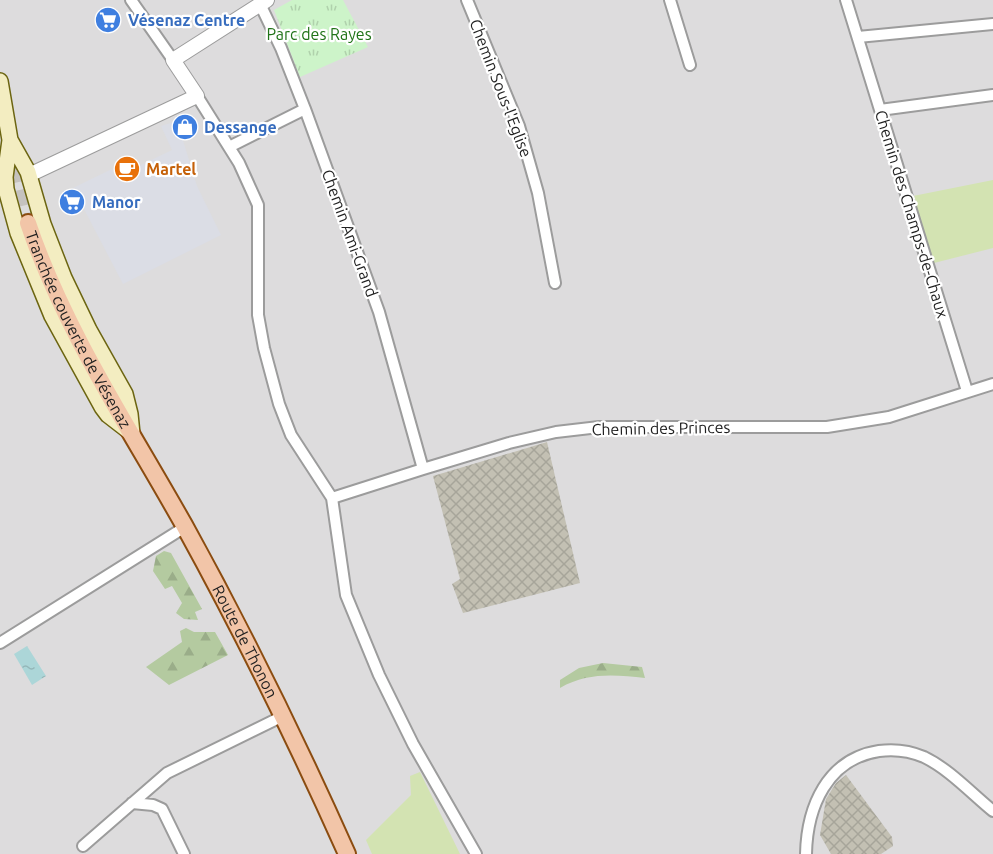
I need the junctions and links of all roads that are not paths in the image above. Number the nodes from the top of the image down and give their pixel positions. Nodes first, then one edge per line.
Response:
1 (130, 0) edge
2 (467, 0) edge
3 (670, 0) edge
4 (846, 0) edge
5 (264, 2) edge
6 (993, 24) edge
7 (858, 38) junction
8 (173, 60) junction
9 (690, 65) dead end
10 (0, 81) edge
11 (993, 95) edge
12 (197, 96) junction
13 (305, 110) junction
14 (880, 110) junction
15 (10, 140) junction
16 (229, 147) junction
17 (29, 176) junction
18 (5, 183) junction
19 (28, 223) tunnel mouth
20 (555, 283) dead end
21 (993, 384) edge
22 (967, 392) junction
23 (132, 434) junction
24 (423, 469) junction
25 (332, 498) junction
26 (185, 527) junction
27 (0, 644) edge
28 (283, 716) junction
29 (132, 803) junction
30 (993, 811) edge
31 (83, 846) dead end
32 (184, 854) edge
33 (347, 854) edge
34 (476, 854) edge
35 (806, 854) edge

1 - 8 street
2 - 20 street, Chemin Sous-l'Eglise
3 - 9 street
4 - 7 street, Chemin des Champs-de-Chaux
5 - 8 street
5 - 13 street, Chemin Ami-Grand
6 - 7 street
7 - 14 street, Chemin des Champs-de-Chaux
8 - 12 street
10 - 15 main road, Route de Thonon
11 - 14 street
12 - 16 street
12 - 17 street
13 - 16 street
13 - 24 street, Chemin Ami-Grand
14 - 22 street, Chemin des Champs-de-Chaux
15 - 17 main road, Route de Thonon
15 - 18 main road, Route de Thonon
16 - 25 street
17 - 18 main road
17 - 23 main road, Route de Thonon
18 - 23 main road, Route de Thonon
19 - 23 main road, Tranchée couverte de Vésenaz
21 - 22 street, Chemin des Princes
22 - 24 street, Chemin des Princes
23 - 26 main road, Route de Thonon
24 - 25 street, Chemin des Princes
25 - 34 street
26 - 27 street
26 - 28 main road, Route de Thonon
28 - 29 street
28 - 33 main road, Route de Thonon
29 - 31 street
29 - 32 street
30 - 35 street

